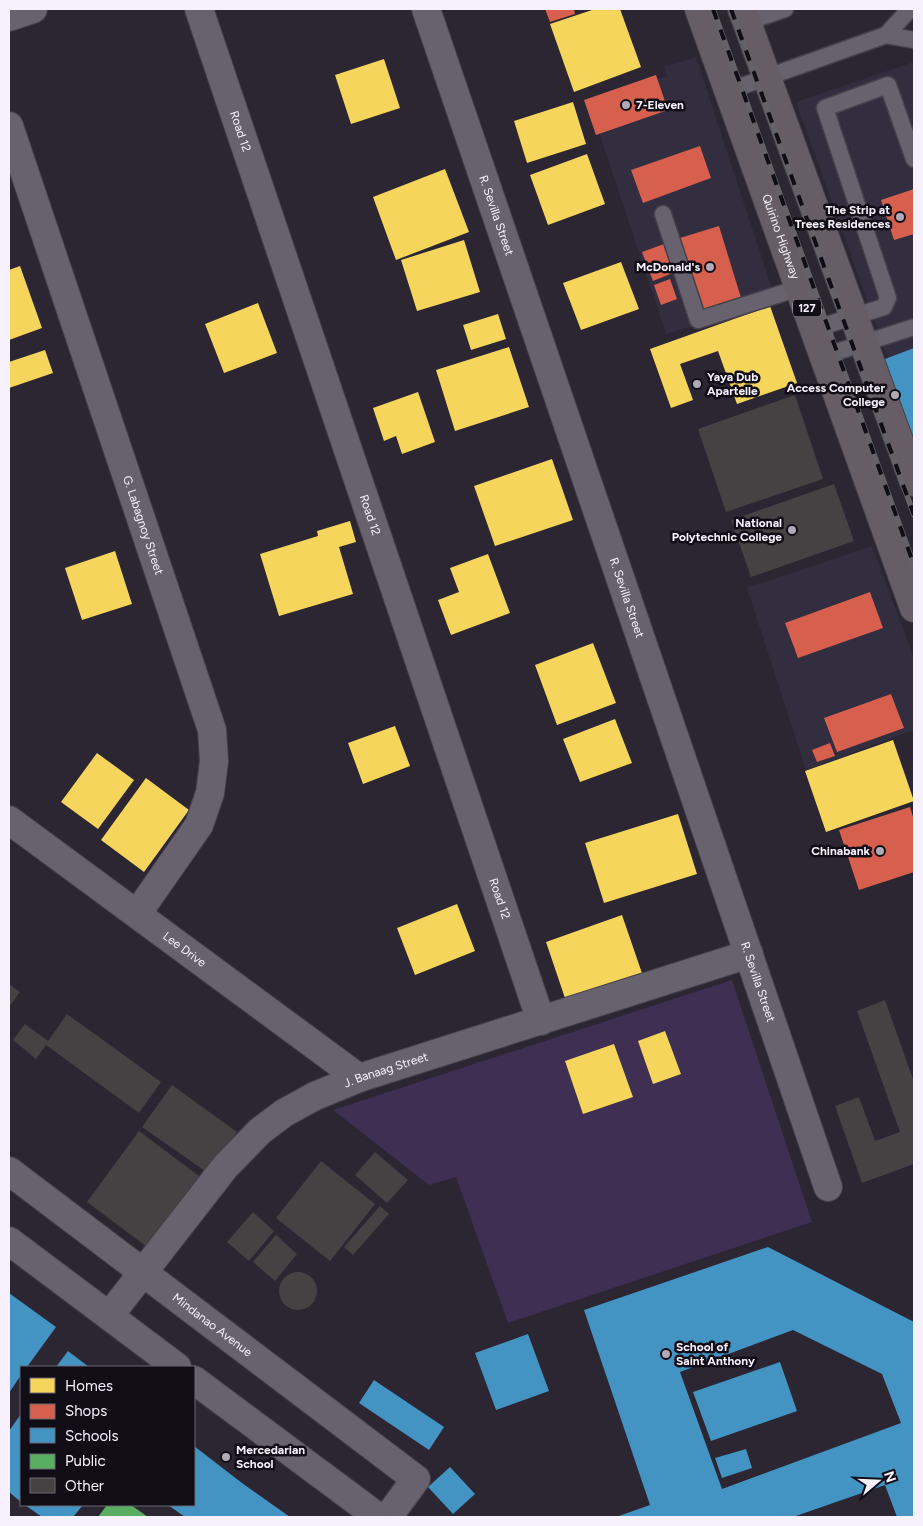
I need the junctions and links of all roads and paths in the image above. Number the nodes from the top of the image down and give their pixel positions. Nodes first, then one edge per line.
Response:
1 (33, 9) edge
2 (199, 9) edge
3 (426, 9) edge
4 (699, 9) edge
5 (785, 9) edge
6 (910, 9) edge
7 (745, 15) edge
8 (9, 17) edge
9 (886, 35) junction
10 (914, 40) edge
11 (767, 77) junction
12 (728, 91) junction
13 (9, 126) edge
14 (914, 159) edge
15 (663, 214) dead end
16 (800, 288) junction
17 (854, 316) junction
18 (914, 327) edge
19 (814, 329) junction
20 (864, 343) junction
21 (824, 356) junction
22 (914, 482) edge
23 (914, 608) edge
24 (9, 820) edge
25 (137, 914) junction
26 (749, 954) junction
27 (541, 1021) junction
28 (359, 1078) junction
29 (9, 1171) edge
30 (828, 1187) dead end
31 (9, 1242) edge
32 (143, 1272) junction
33 (109, 1316) junction
34 (176, 1366) edge
35 (195, 1381) edge
36 (378, 1517) edge
37 (388, 1517) edge

1 - 8 street
2 - 27 street, Road 12
3 - 26 street, R. Sevilla Street
4 - 12 main road, Quirino Highway / 127
5 - 7 lane
6 - 9 lane
7 - 11 main road
9 - 10 lane
9 - 11 lane
11 - 12 lane
11 - 17 main road
12 - 16 main road, Quirino Highway / 127
13 - 25 street, G. Labagnoy Street
14 - 17 lane
15 - 16 lane
16 - 19 main road, Quirino Highway / 127
17 - 19 lane
17 - 20 main road
18 - 20 lane
19 - 21 main road, Quirino Highway / 127
20 - 21 lane
20 - 22 main road
21 - 23 main road, Quirino Highway / 127
24 - 25 street, Lee Drive
25 - 28 street, Lee Drive
26 - 27 street, J. Banaag Street
26 - 30 street, R. Sevilla Street
27 - 28 street, J. Banaag Street
28 - 32 street, J. Banaag Street
29 - 32 street, Mindanao Avenue
31 - 33 street
32 - 33 street, J. Banaag Street
32 - 37 street, Mindanao Avenue
33 - 34 street
35 - 36 street

